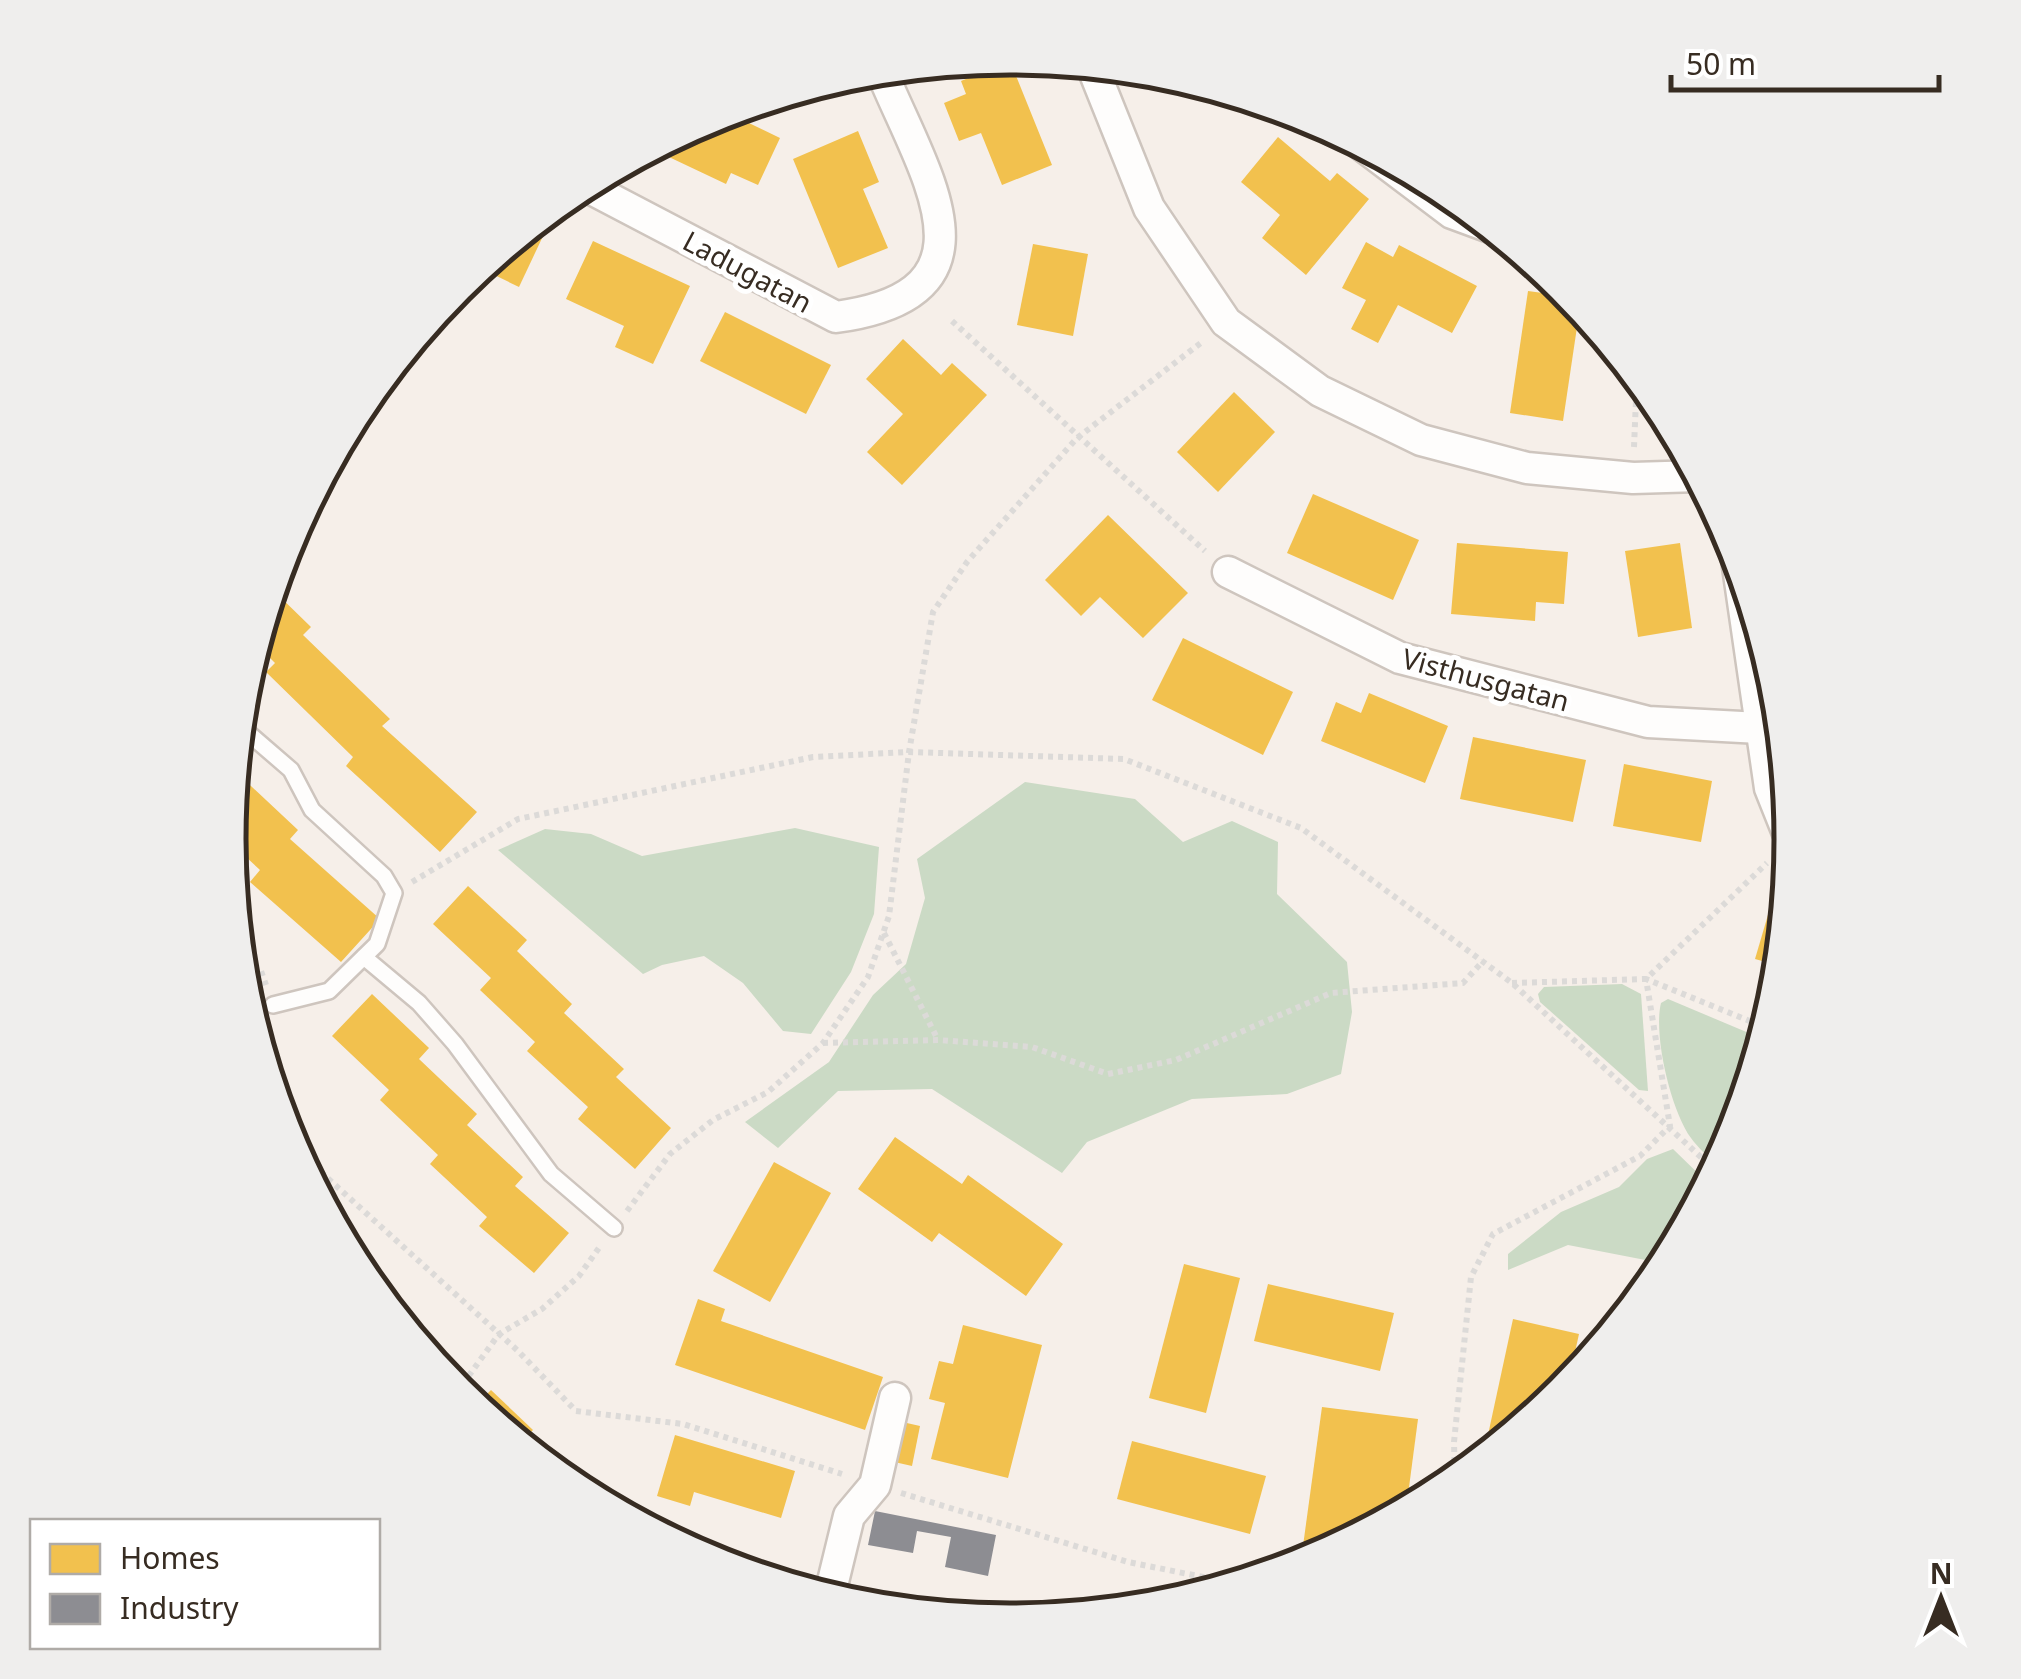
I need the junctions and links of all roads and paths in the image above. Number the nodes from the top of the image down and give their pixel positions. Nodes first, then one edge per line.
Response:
1 (1098, 81) edge
2 (887, 86) edge
3 (601, 194) edge
4 (952, 321) dead end
5 (1226, 322) junction
6 (1636, 401) edge
7 (1077, 438) junction
8 (1683, 476) edge
9 (1633, 478) junction
10 (1228, 572) joint
11 (1748, 637) edge
12 (1760, 728) junction
13 (253, 738) edge
14 (909, 752) junction
15 (1773, 796) edge
16 (1774, 858) edge
17 (394, 893) junction
18 (884, 932) junction
19 (364, 957) junction
20 (1483, 961) junction
21 (1646, 980) junction
22 (1512, 983) junction
23 (273, 1004) dead end
24 (1752, 1023) edge
25 (938, 1040) junction
26 (822, 1044) junction
27 (1670, 1126) junction
28 (1704, 1160) edge
29 (323, 1174) edge
30 (614, 1228) junction
31 (499, 1334) junction
32 (468, 1377) edge
33 (895, 1398) dead end
34 (1454, 1461) edge
35 (875, 1485) junction
36 (1208, 1578) edge
37 (832, 1582) edge

1 - 5 street
2 - 3 street, Ladugatan
4 - 7 path
5 - 7 path
5 - 9 street
6 - 9 path
7 - 10 path
7 - 14 path
8 - 9 street
10 - 12 street, Visthusgatan
11 - 12 street
12 - 15 street
13 - 17 lane
14 - 17 path
14 - 18 path
14 - 20 path
16 - 21 path
17 - 19 lane
18 - 25 path
18 - 26 path
19 - 23 lane
19 - 30 lane
20 - 22 path
20 - 25 path
21 - 22 path
21 - 24 path
21 - 27 path
22 - 27 path
25 - 26 path
26 - 30 path
27 - 28 path
27 - 34 path
29 - 31 path
30 - 31 path
31 - 32 path
31 - 35 path
33 - 35 street
35 - 36 path
35 - 37 street

